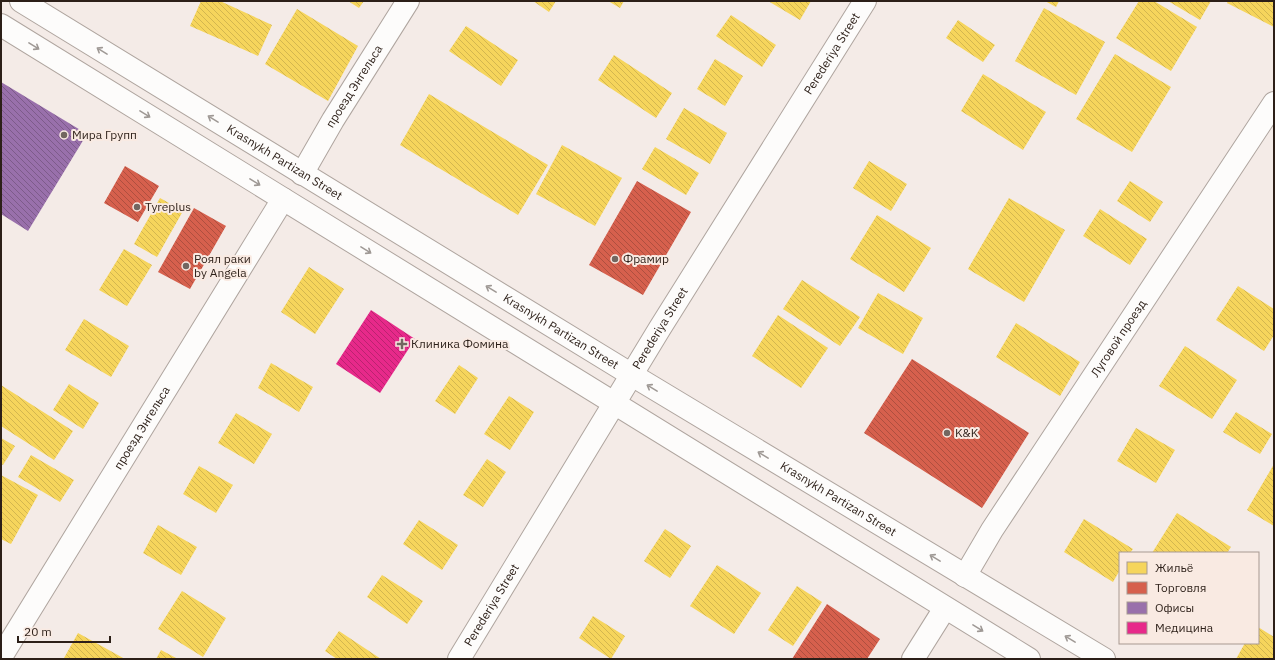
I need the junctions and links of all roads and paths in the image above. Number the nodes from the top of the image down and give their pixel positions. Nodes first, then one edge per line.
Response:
1 (21, 1) edge
2 (408, 1) edge
3 (866, 1) edge
4 (1, 25) edge
5 (1274, 103) edge
6 (302, 174) junction
7 (283, 199) junction
8 (632, 375) junction
9 (614, 404) junction
10 (965, 576) junction
11 (945, 608) junction
12 (1, 656) edge
13 (458, 659) edge
14 (913, 659) edge
15 (1029, 659) edge
16 (1104, 659) edge

6 -> 1 main road, Krasnykh Partizan Street
2 - 6 main road, проезд Энгельса
3 - 8 main road, Perederiya Street
4 -> 7 main road
5 - 10 main road, Луговой проезд
8 -> 6 main road, Krasnykh Partizan Street
7 -> 9 main road
7 - 12 main road, проезд Энгельса
8 - 9 main road, Perederiya Street
10 -> 8 main road, Krasnykh Partizan Street
9 - 11 main road
9 - 13 main road, Perederiya Street
16 -> 10 main road, Krasnykh Partizan Street
11 - 14 main road
11 -> 15 main road

